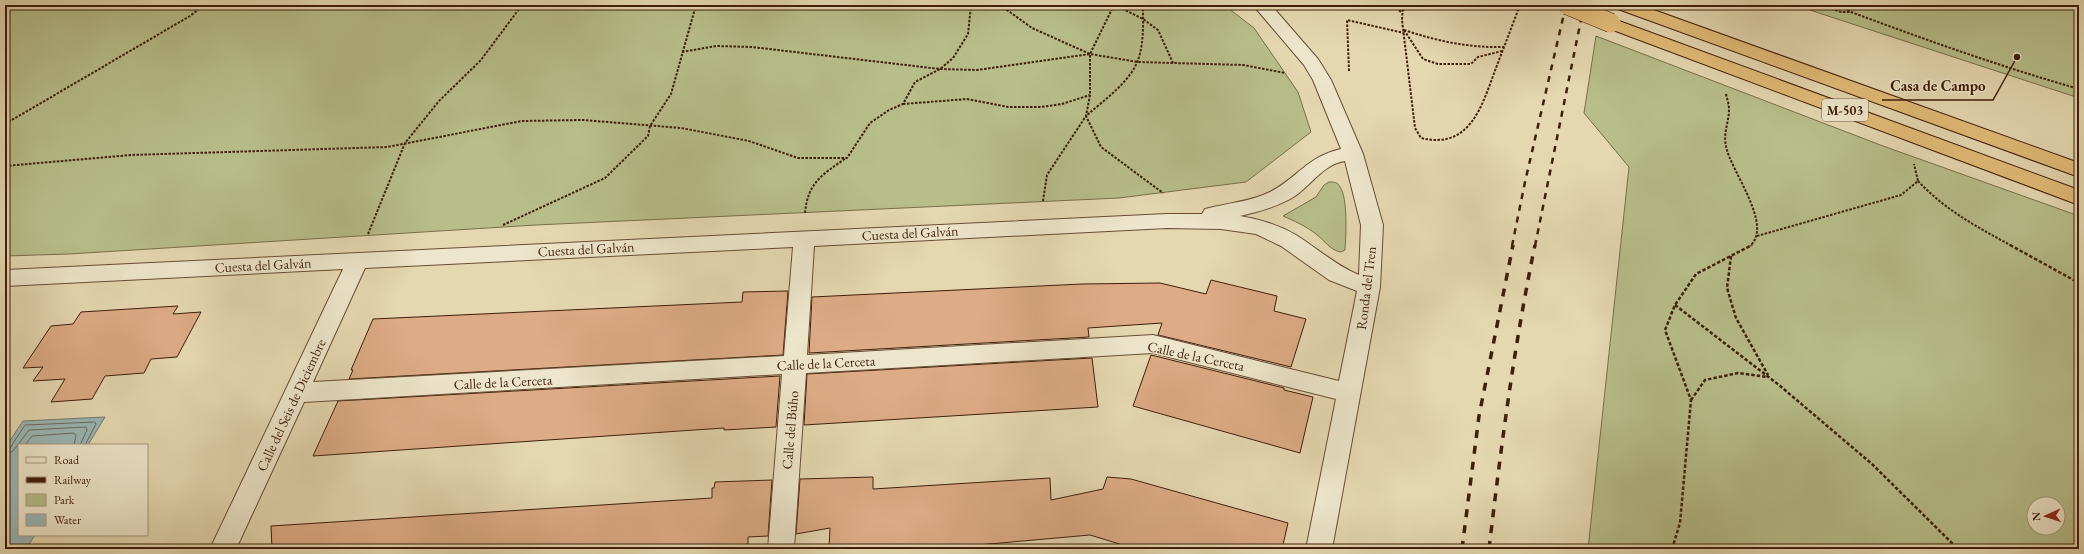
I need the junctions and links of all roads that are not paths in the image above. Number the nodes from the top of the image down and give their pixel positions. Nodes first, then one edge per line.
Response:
1 (1262, 5) edge
2 (1567, 5) edge
3 (1624, 5) edge
4 (1353, 154) junction
5 (2079, 170) edge
6 (2079, 198) edge
7 (1168, 221) junction
8 (804, 238) junction
9 (358, 260) junction
10 (5, 278) edge
11 (1369, 287) junction
12 (796, 365) junction
13 (296, 393) junction
14 (1350, 393) junction
15 (223, 549) edge
16 (781, 549) edge
17 (1319, 549) edge

1 - 4 street, Ronda del Tren
2 - 6 highway, M-503, bridge
3 - 5 highway, M-503
4 - 7 street, Cuesta del Galván
4 - 11 street, Ronda del Tren
7 - 8 street, Cuesta del Galván
7 - 11 street, Cuesta del Galván
8 - 9 street, Cuesta del Galván
8 - 12 street, Calle del Búho
9 - 10 street, Cuesta del Galván
9 - 13 street, Calle del Seis de Diciembre
11 - 14 street, Ronda del Tren
12 - 13 street, Calle de la Cerceta
12 - 14 street, Calle de la Cerceta
12 - 16 street, Calle del Búho
13 - 15 street, Calle del Seis de Diciembre
14 - 17 street, Ronda del Tren

